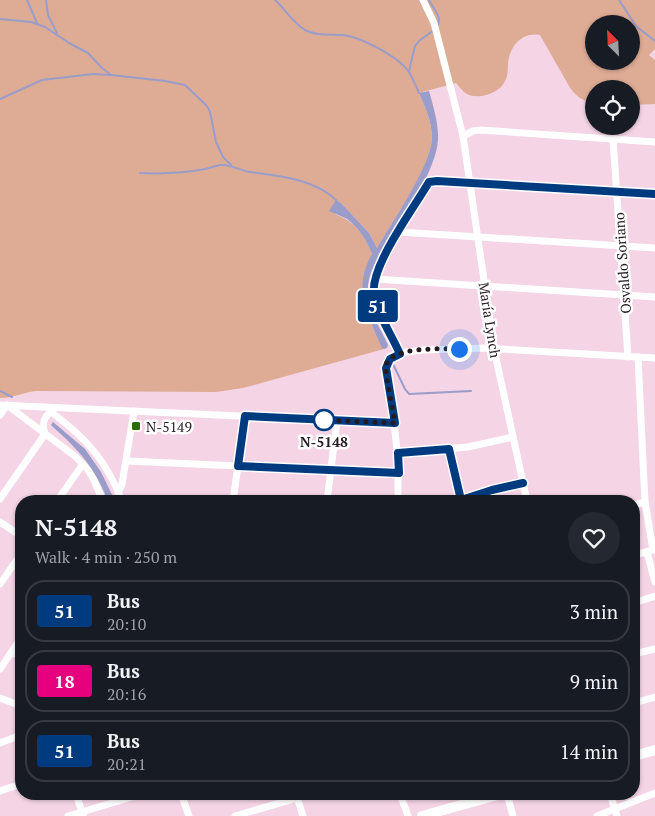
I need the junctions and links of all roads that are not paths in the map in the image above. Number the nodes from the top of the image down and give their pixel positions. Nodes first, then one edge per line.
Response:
1 (423, 0) edge
2 (463, 136) junction
3 (614, 140) junction
4 (655, 142) edge
5 (470, 183) junction
6 (617, 192) junction
7 (655, 194) edge
8 (399, 232) junction
9 (478, 236) junction
10 (621, 246) junction
11 (655, 248) edge
12 (375, 279) junction
13 (485, 286) junction
14 (624, 294) junction
15 (655, 297) edge
16 (494, 349) junction
17 (400, 354) junction
18 (628, 357) junction
19 (638, 357) junction
20 (655, 358) edge
21 (3, 405) edge
22 (60, 408) junction
23 (134, 411) junction
24 (51, 412) junction
25 (0, 415) edge
26 (245, 416) junction
27 (337, 421) junction
28 (395, 423) junction
29 (45, 434) junction
30 (513, 437) junction
31 (449, 449) junction
32 (398, 453) junction
33 (126, 461) junction
34 (83, 464) junction
35 (238, 466) junction
36 (331, 470) junction
37 (399, 473) junction
38 (523, 483) junction
39 (118, 493) joint
40 (61, 495) edge
41 (101, 495) edge
42 (234, 495) edge
43 (328, 495) edge
44 (398, 495) edge
45 (460, 495) edge
46 (478, 495) edge
47 (526, 495) edge
48 (0, 499) edge
49 (645, 502) junction
50 (640, 503) edge
51 (0, 522) edge
52 (15, 532) edge
53 (652, 551) edge
54 (15, 563) edge
55 (655, 582) edge
56 (0, 584) edge
57 (655, 596) edge
58 (640, 601) edge
59 (15, 647) edge
60 (655, 648) edge
61 (640, 652) edge
62 (11, 653) junction
63 (15, 654) edge
64 (0, 669) edge
65 (0, 698) edge
66 (655, 698) edge
67 (640, 702) edge
68 (15, 704) edge
69 (15, 737) edge
70 (0, 743) edge
71 (655, 750) edge
72 (640, 754) edge
73 (15, 786) edge
74 (0, 791) edge
75 (655, 793) edge
76 (78, 800) edge
77 (124, 800) edge
78 (183, 800) edge
79 (285, 800) edge
80 (298, 800) edge
81 (402, 800) edge
82 (479, 800) edge
83 (509, 800) edge
84 (612, 800) edge
85 (616, 812) edge
86 (83, 814) edge
87 (68, 816) edge
88 (189, 816) edge
89 (235, 816) edge
90 (303, 816) edge
91 (408, 816) edge
92 (422, 816) edge
93 (513, 816) edge
94 (597, 816) edge

1 - 2 street, María Lynch
2 - 3 street
2 - 5 street, María Lynch
3 - 4 street
3 - 6 street, Osvaldo Soriano
5 - 6 street
5 - 8 street
5 - 9 street, María Lynch
6 - 7 street
6 - 10 street, Osvaldo Soriano
8 - 9 street
8 - 12 street
9 - 10 street
9 - 13 street, María Lynch
10 - 11 street
10 - 14 street, Osvaldo Soriano
12 - 13 street
12 - 17 street
13 - 14 street
13 - 16 street, María Lynch
14 - 15 street
14 - 18 street, Osvaldo Soriano
16 - 17 street
16 - 18 street
16 - 30 street, María Lynch
17 - 28 street
18 - 19 street
19 - 20 street
19 - 49 street
21 - 22 street
21 - 25 street
21 - 29 street
22 - 23 street
22 - 24 street
23 - 26 street
23 - 33 street
24 - 29 street
24 - 39 street
26 - 27 street
26 - 35 street
27 - 28 street
27 - 36 street
28 - 32 street
29 - 34 street
29 - 48 street
30 - 31 street
30 - 38 street, María Lynch
31 - 32 street
31 - 45 street
32 - 37 street
33 - 35 street
33 - 39 street
34 - 40 street
34 - 41 street
35 - 36 street
35 - 42 street
36 - 37 street
36 - 43 street
37 - 44 street
38 - 46 street
38 - 47 street, María Lynch
49 - 50 street
49 - 53 street
51 - 52 street
53 - 55 street
54 - 56 street
57 - 58 street
59 - 62 street
60 - 61 street
62 - 63 street
62 - 64 street
65 - 68 street
66 - 67 street
69 - 70 street
71 - 72 main road
73 - 74 street
75 - 85 street
76 - 86 street
77 - 86 street
78 - 88 street
79 - 89 street
80 - 90 street
81 - 91 street
82 - 92 main road
83 - 93 street
84 - 85 street
85 - 94 street
86 - 87 street

